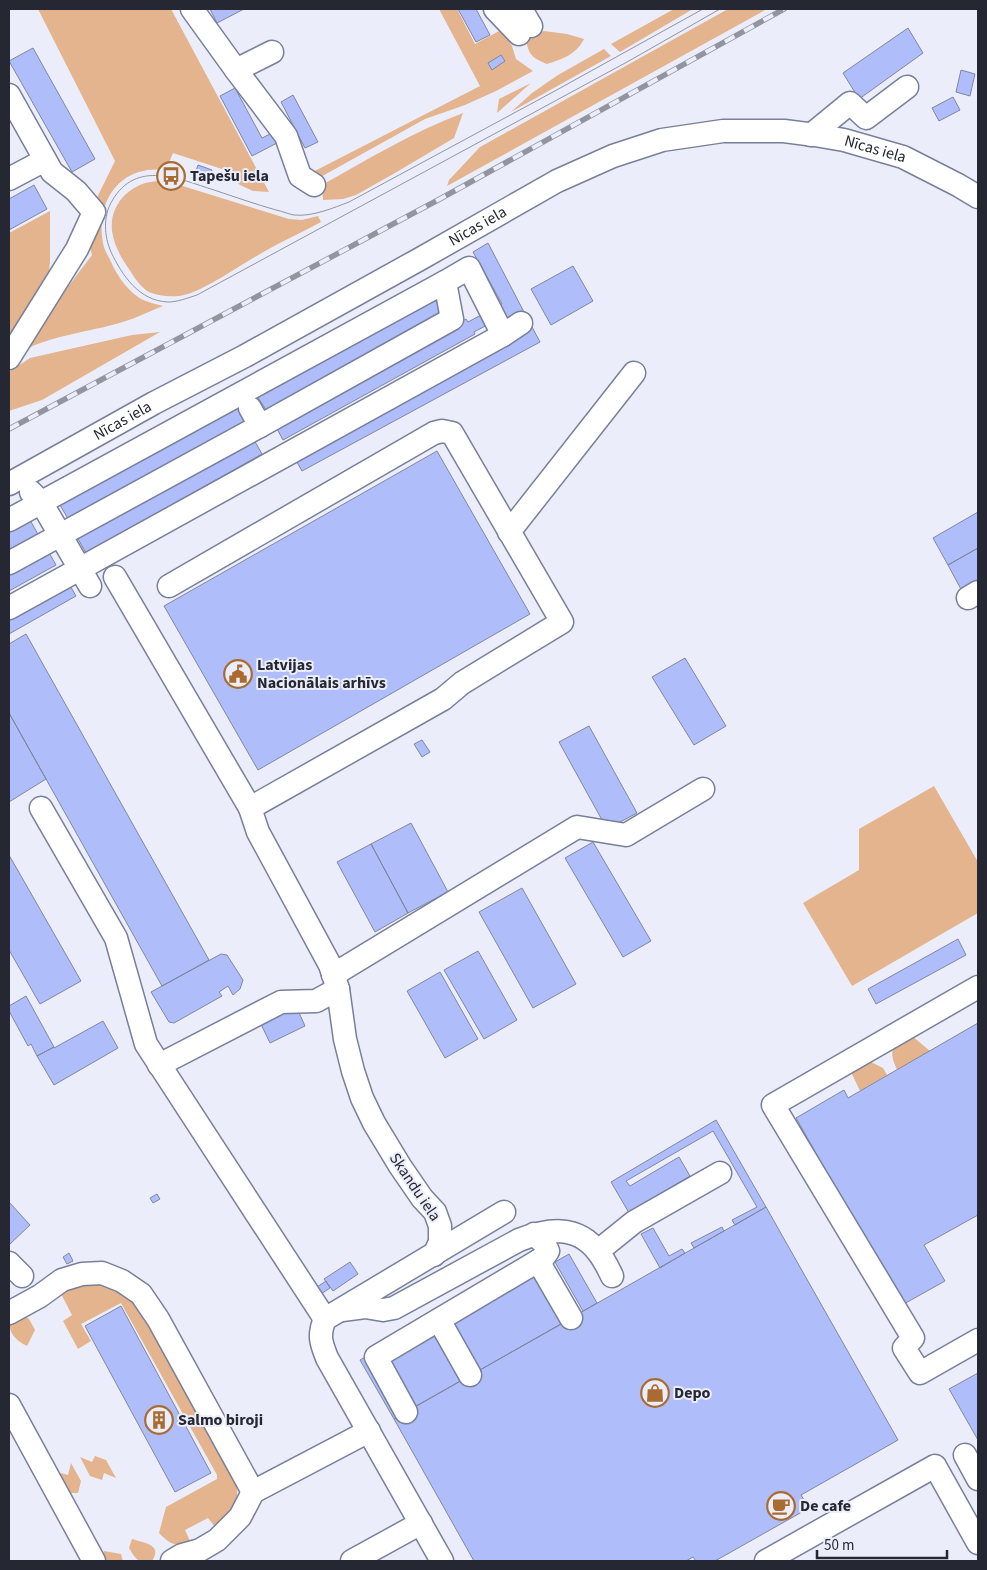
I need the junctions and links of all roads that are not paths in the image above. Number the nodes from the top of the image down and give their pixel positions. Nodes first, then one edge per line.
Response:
1 (192, 9) edge
2 (496, 9) edge
3 (524, 23) edge
4 (272, 52) dead end
5 (236, 70) junction
6 (907, 87) dead end
7 (9, 95) edge
8 (811, 134) junction
9 (45, 160) junction
10 (9, 179) edge
11 (314, 185) dead end
12 (978, 197) edge
13 (445, 282) junction
14 (9, 358) edge
15 (634, 373) dead end
16 (13, 481) edge
17 (41, 502) junction
18 (9, 520) edge
19 (509, 532) junction
20 (61, 535) junction
21 (9, 563) edge
22 (115, 576) dead end
23 (85, 577) junction
24 (169, 586) dead end
25 (9, 608) edge
26 (703, 789) dead end
27 (41, 808) dead end
28 (250, 808) junction
29 (335, 982) junction
30 (978, 987) edge
31 (159, 1065) junction
32 (720, 1173) dead end
33 (504, 1212) dead end
34 (534, 1234) junction
35 (598, 1251) junction
36 (434, 1255) junction
37 (538, 1261) junction
38 (612, 1276) dead end
39 (448, 1279) junction
40 (9, 1313) edge
41 (332, 1315) junction
42 (571, 1318) dead end
43 (439, 1320) junction
44 (978, 1340) edge
45 (470, 1376) dead end
46 (9, 1405) edge
47 (406, 1412) dead end
48 (369, 1431) junction
49 (965, 1456) dead end
50 (978, 1479) edge
51 (253, 1492) junction
52 (421, 1523) junction
53 (978, 1543) edge
54 (94, 1561) edge
55 (172, 1561) edge
56 (352, 1561) edge
57 (442, 1561) edge
58 (766, 1561) edge

1 - 5 street
2 - 3 street
4 - 5 street
5 - 11 street
6 - 8 street
7 - 9 street
8 - 12 street, Nīcas iela
8 - 16 street, Nīcas iela
9 - 10 street
9 - 14 street
13 - 17 street
13 - 20 street
13 - 23 street
15 - 19 street
16 - 17 street
17 - 18 street
17 - 20 street
19 - 24 street
19 - 28 street
20 - 21 street
20 - 23 street
22 - 28 street, Skandu iela
23 - 25 street
26 - 29 street
27 - 31 street
28 - 29 street, Skandu iela
29 - 31 street
29 - 36 street, Skandu iela
30 - 44 street
31 - 41 street
32 - 35 street
33 - 36 street
34 - 35 street
34 - 37 street
34 - 39 street
35 - 38 street
36 - 39 street
36 - 41 street
37 - 42 street
37 - 43 street
39 - 41 street
40 - 51 street
41 - 48 street
43 - 45 street
43 - 47 street
46 - 54 street
48 - 51 street
48 - 52 street
49 - 50 street
51 - 55 street
52 - 56 street
52 - 57 street
53 - 58 street

